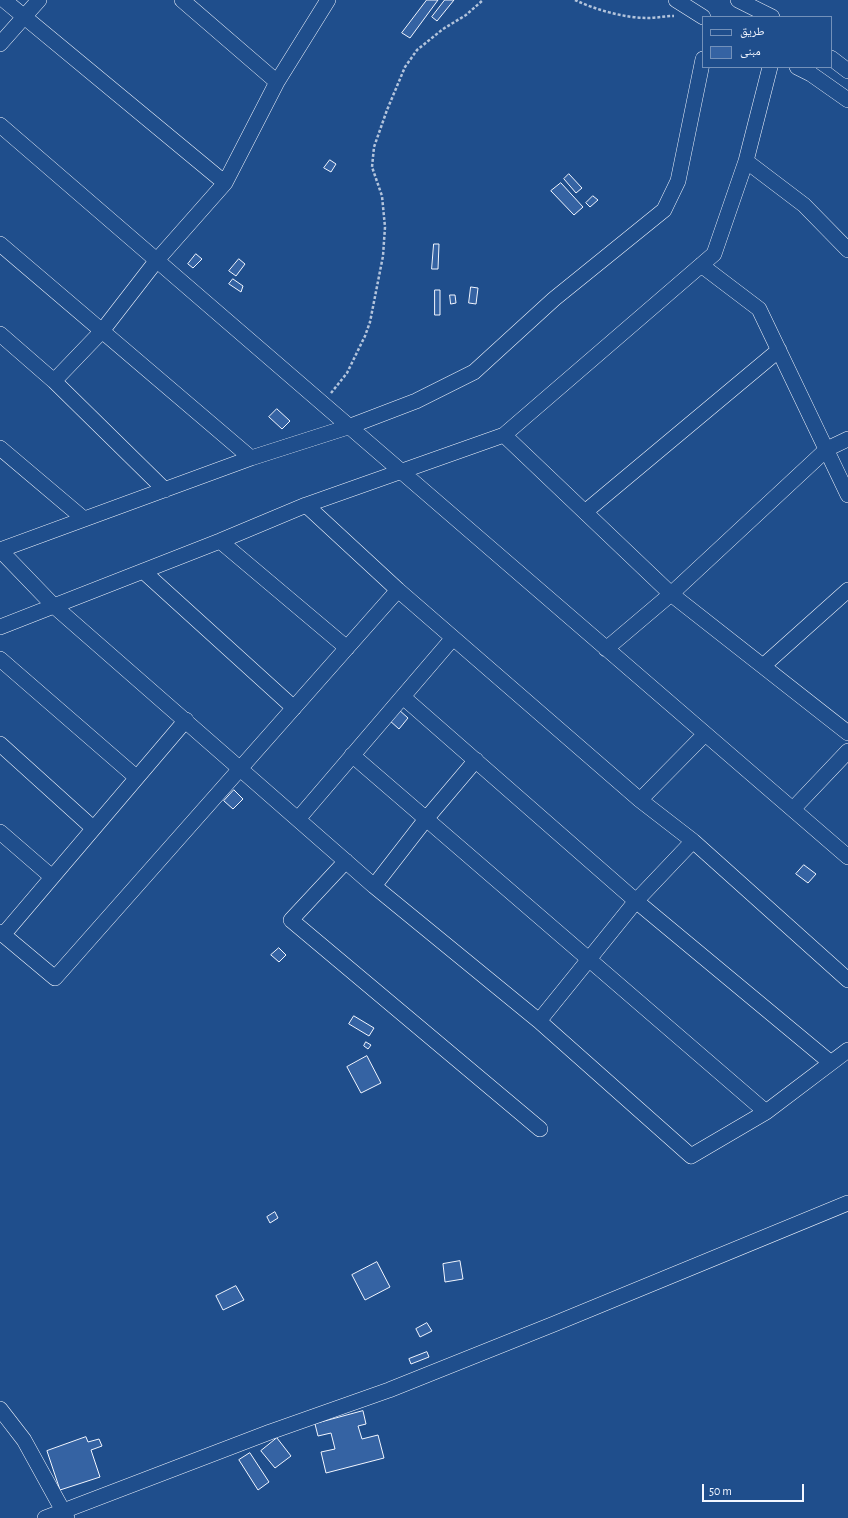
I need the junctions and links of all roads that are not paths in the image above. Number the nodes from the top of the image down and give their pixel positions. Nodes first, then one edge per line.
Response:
1 (4, 0) edge
2 (40, 0) edge
3 (182, 0) edge
4 (328, 0) edge
5 (676, 0) edge
6 (738, 0) edge
7 (698, 14) edge
8 (770, 16) edge
9 (24, 17) junction
10 (0, 44) edge
11 (832, 59) edge
12 (702, 63) edge
13 (770, 68) edge
14 (799, 68) edge
15 (848, 71) edge
16 (277, 82) junction
17 (848, 100) edge
18 (0, 125) edge
19 (746, 161) junction
20 (225, 183) junction
21 (0, 244) edge
22 (848, 250) edge
23 (157, 260) junction
24 (702, 265) junction
25 (102, 331) junction
26 (0, 334) edge
27 (779, 350) junction
28 (54, 381) junction
29 (348, 427) junction
30 (504, 435) junction
31 (848, 439) edge
32 (0, 448) edge
33 (827, 450) junction
34 (251, 458) junction
35 (400, 471) junction
36 (166, 490) junction
37 (848, 495) edge
38 (306, 505) junction
39 (585, 512) junction
40 (84, 519) junction
41 (220, 541) junction
42 (0, 550) edge
43 (143, 571) junction
44 (398, 590) junction
45 (848, 590) edge
46 (671, 594) junction
47 (54, 606) junction
48 (0, 627) edge
49 (453, 638) junction
50 (347, 648) junction
51 (606, 649) junction
52 (0, 659) edge
53 (764, 666) junction
54 (403, 696) junction
55 (294, 708) junction
56 (186, 720) junction
57 (848, 733) edge
58 (705, 734) junction
59 (0, 744) edge
60 (848, 751) edge
61 (352, 755) junction
62 (476, 760) junction
63 (241, 768) junction
64 (136, 777) junction
65 (640, 800) junction
66 (793, 809) junction
67 (298, 819) junction
68 (426, 819) junction
69 (93, 828) junction
70 (0, 832) edge
71 (693, 841) junction
72 (848, 857) edge
73 (346, 861) junction
74 (52, 877) junction
75 (374, 886) junction
76 (636, 901) junction
77 (2, 934) edge
78 (590, 959) junction
79 (848, 980) edge
80 (539, 1020) junction
81 (848, 1050) edge
82 (831, 1063) junction
83 (766, 1112) junction
84 (540, 1129) dead end
85 (848, 1204) edge
86 (0, 1409) edge
87 (66, 1515) edge
88 (45, 1518) edge

1 - 9 street
2 - 9 street
3 - 16 street
4 - 16 street
5 - 7 street
6 - 8 street
9 - 10 street
9 - 20 street
11 - 15 street
12 - 29 street
13 - 19 street
14 - 17 street
16 - 20 street
18 - 23 street
19 - 22 street
19 - 24 street
20 - 23 street
21 - 25 street
23 - 25 street
23 - 29 street
24 - 27 street
24 - 30 street
25 - 28 street
25 - 34 street
26 - 28 street
27 - 33 street
27 - 39 street
28 - 36 street
29 - 34 street
29 - 35 street
30 - 35 street
30 - 39 street
31 - 33 street
32 - 40 street
33 - 37 street
33 - 46 street
34 - 36 street
35 - 38 street
35 - 51 street
36 - 40 street
38 - 41 street
38 - 44 street
39 - 46 street
40 - 42 street
41 - 43 street
41 - 50 street
42 - 47 street
43 - 47 street
43 - 55 street
44 - 49 street
44 - 50 street
45 - 53 street
46 - 51 street
46 - 53 street
47 - 48 street
47 - 56 street
49 - 54 street
49 - 65 street
50 - 55 street
51 - 58 street
52 - 64 street
53 - 57 street
54 - 61 street
54 - 62 street
55 - 63 street
56 - 63 street
56 - 64 street
58 - 65 street
58 - 66 street
59 - 69 street
60 - 66 street
61 - 67 street
61 - 68 street
62 - 68 street
62 - 76 street
63 - 67 street
63 - 77 street
64 - 69 street
65 - 71 street
66 - 72 street
67 - 73 street
68 - 75 street
68 - 78 street
69 - 74 street
70 - 74 street
71 - 76 street
71 - 79 street
73 - 75 street
73 - 84 street
74 - 77 street
75 - 80 street
76 - 78 street
76 - 82 street
78 - 80 street
78 - 83 street
80 - 83 street
81 - 82 street
82 - 83 street
85 - 87 street
86 - 87 street
87 - 88 street

